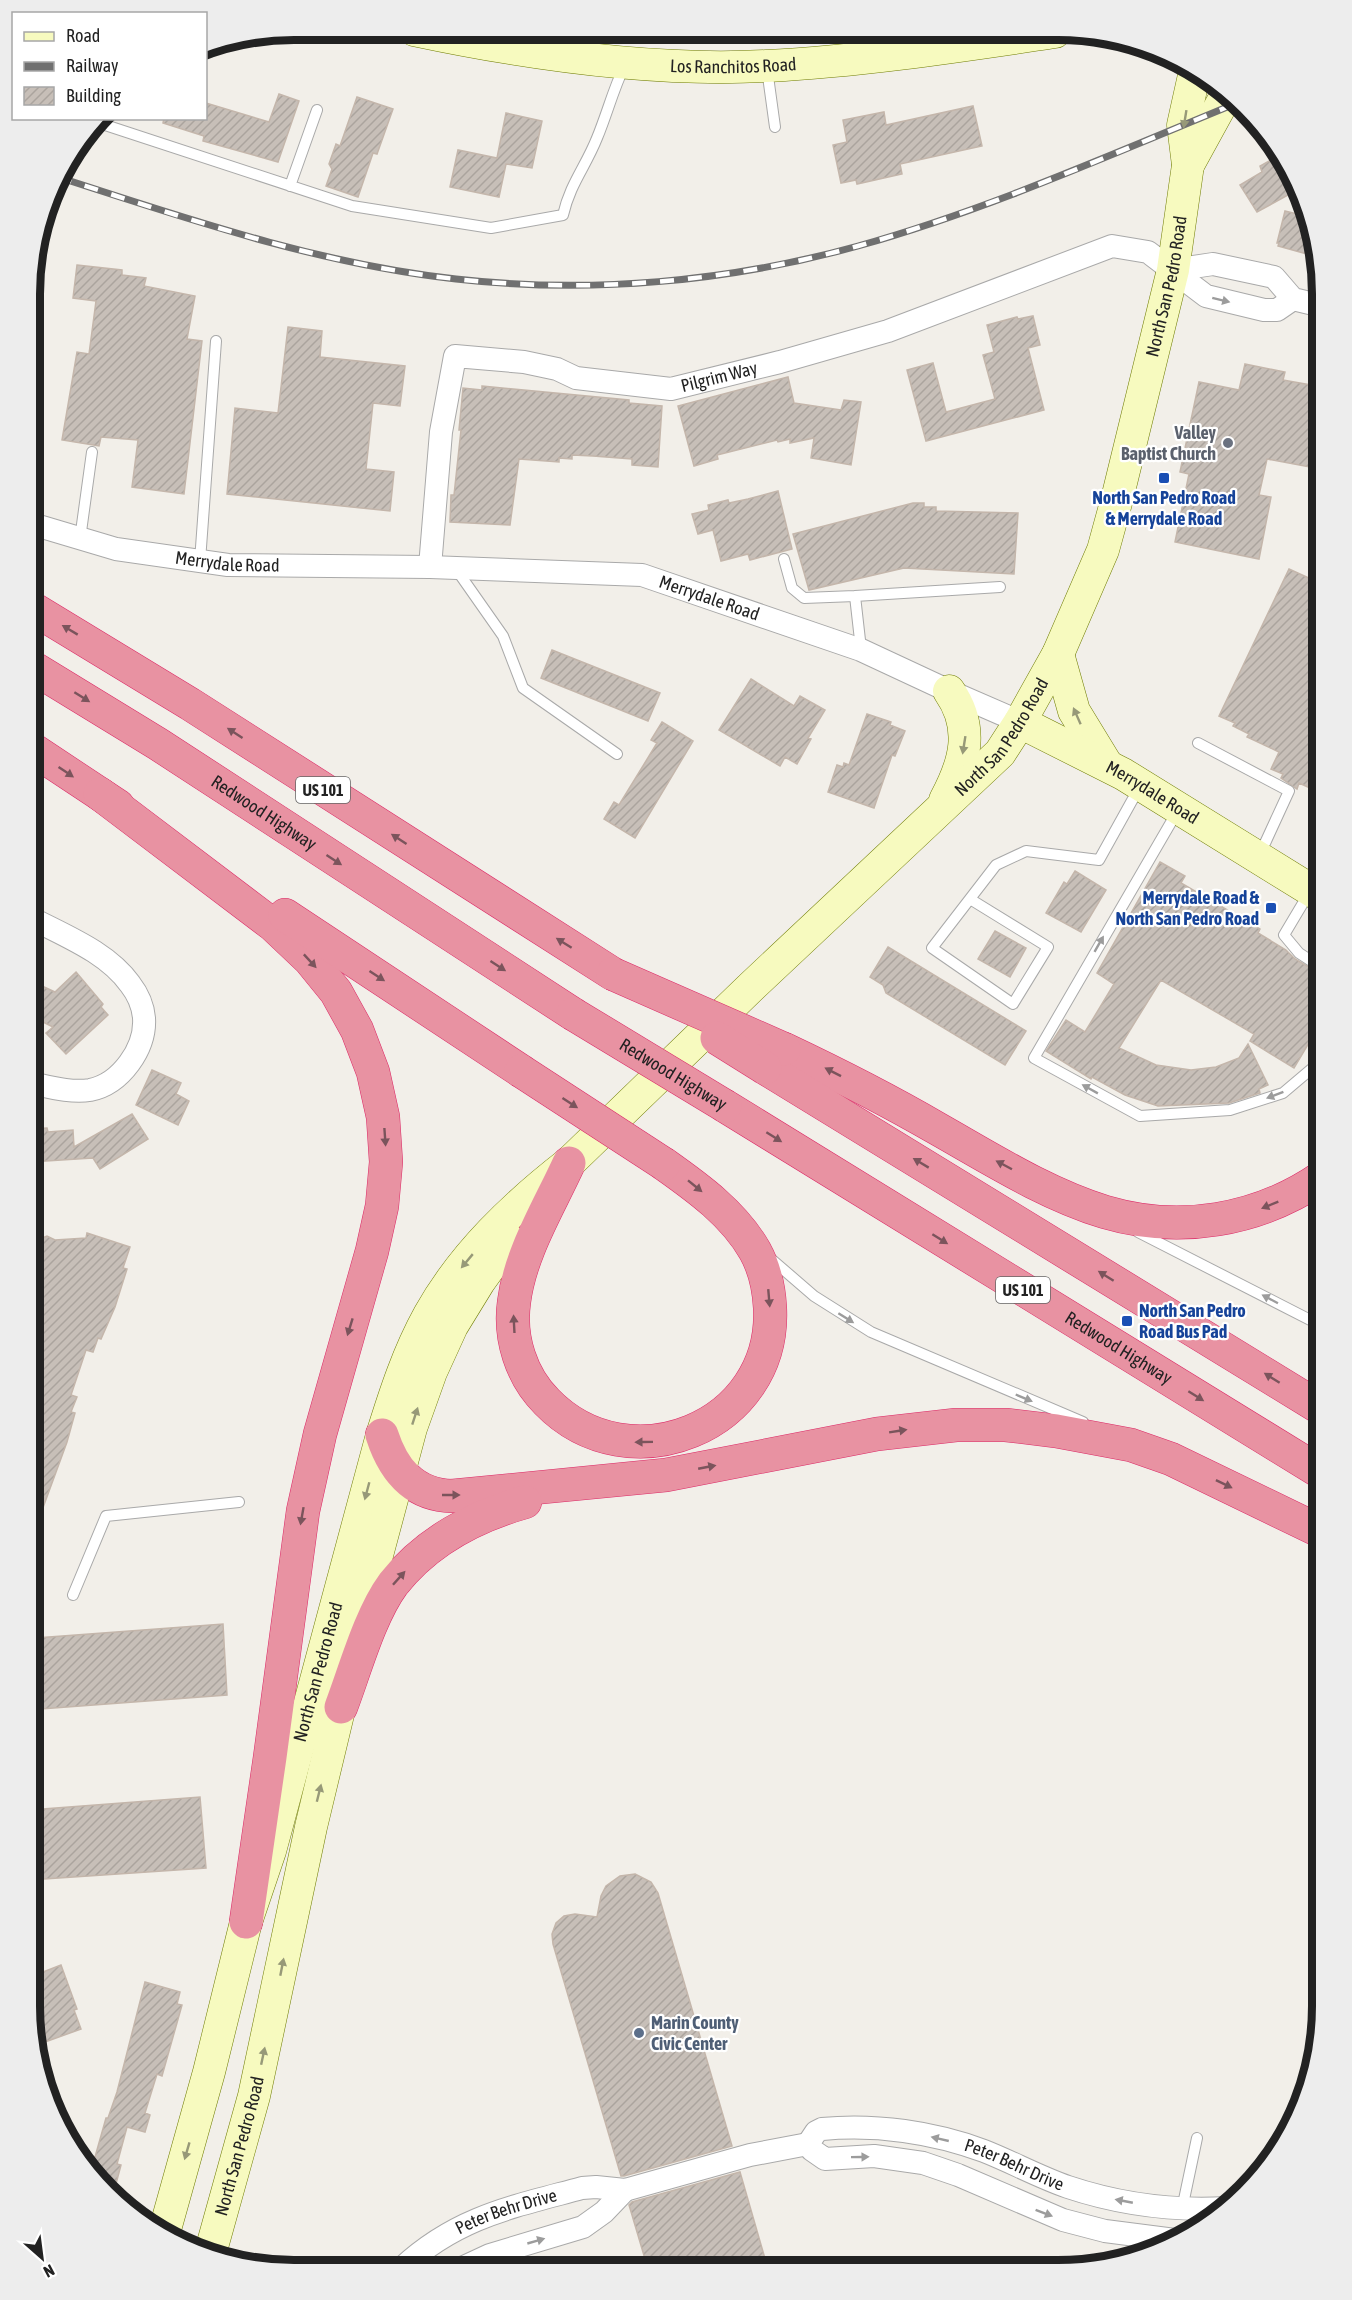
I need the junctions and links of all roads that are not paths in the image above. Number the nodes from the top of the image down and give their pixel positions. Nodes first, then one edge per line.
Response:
1 (470, 40) edge
2 (995, 40) edge
3 (627, 62) junction
4 (766, 66) junction
5 (1192, 79) edge
6 (1223, 102) edge
7 (317, 110) dead end
8 (106, 125) edge
9 (775, 127) dead end
10 (1188, 165) junction
11 (290, 186) junction
12 (1173, 270) junction
13 (1293, 299) junction
14 (1312, 304) edge
15 (216, 341) dead end
16 (92, 452) dead end
17 (40, 526) edge
18 (80, 538) junction
19 (784, 559) dead end
20 (200, 561) junction
21 (430, 567) junction
22 (456, 569) junction
23 (1000, 587) dead end
24 (855, 597) junction
25 (40, 613) edge
26 (861, 650) junction
27 (1058, 654) junction
28 (40, 672) edge
29 (949, 691) junction
30 (1020, 722) junction
31 (1198, 743) dead end
32 (40, 754) edge
33 (617, 754) dead end
34 (1107, 766) junction
35 (1141, 785) junction
36 (100, 794) junction
37 (1180, 807) junction
38 (939, 812) junction
39 (1258, 857) junction
40 (1312, 891) edge
41 (1312, 898) edge
42 (970, 899) junction
43 (40, 923) edge
44 (1312, 961) edge
45 (775, 1059) junction
46 (1312, 1068) edge
47 (40, 1084) edge
48 (569, 1163) junction
49 (1312, 1183) edge
50 (1056, 1192) junction
51 (723, 1211) junction
52 (1312, 1321) edge
53 (1312, 1403) edge
54 (382, 1435) junction
55 (1171, 1459) junction
56 (1312, 1467) edge
57 (400, 1472) junction
58 (666, 1475) junction
59 (239, 1502) dead end
60 (1312, 1527) edge
61 (73, 1595) dead end
62 (341, 1707) junction
63 (246, 1922) junction
64 (1197, 2138) dead end
65 (808, 2144) junction
66 (625, 2190) junction
67 (1210, 2208) edge
68 (1182, 2209) junction
69 (166, 2224) edge
70 (1180, 2227) edge
71 (1159, 2238) edge
72 (212, 2246) edge
73 (412, 2260) edge
74 (479, 2260) edge

1 - 3 main road, Los Ranchitos Road
2 - 4 main road, Los Ranchitos Road
3 - 4 main road, Los Ranchitos Road
3 - 11 lane
4 - 9 lane
5 -> 10 main road, North San Pedro Road
6 - 10 main road, North San Pedro Road
7 - 11 lane
8 - 11 lane
10 - 12 main road, North San Pedro Road
12 - 13 street
12 -> 13 street
12 - 21 street, Pilgrim Way
12 - 27 main road, North San Pedro Road
13 - 14 street
15 - 20 lane
16 - 18 lane
17 - 18 street, Merrydale Road
18 - 20 street, Merrydale Road
19 - 24 lane
20 - 21 street, Merrydale Road
21 - 22 street, Merrydale Road
22 - 26 street, Merrydale Road
22 - 33 lane
23 - 24 lane
24 - 26 lane
45 -> 25 highway, US 101, bridge
26 - 29 street, Merrydale Road
27 - 30 main road, North San Pedro Road
34 -> 27 main road
28 -> 56 highway, Redwood Highway / US 101, bridge
29 - 30 street, Merrydale Road
29 -> 38 main road
30 - 34 main road, Merrydale Road
30 - 38 main road, North San Pedro Road
31 - 39 lane
32 -> 36 highway
34 - 35 main road, Merrydale Road
35 - 37 main road, Merrydale Road
35 - 42 lane
36 -> 51 highway, bridge
36 -> 63 highway
37 - 39 main road, Merrydale Road
46 -> 37 lane
38 - 48 main road, North San Pedro Road
39 - 40 main road, Merrydale Road
41 - 44 lane
42 - 42 lane
43 - 47 street
50 -> 45 highway
53 -> 45 highway
51 -> 48 highway
48 -> 54 main road, North San Pedro Road
57 -> 48 main road, North San Pedro Road
49 -> 50 highway
52 -> 50 lane
51 -> 55 lane
54 - 57 highway
54 -> 63 main road, North San Pedro Road
58 -> 55 highway
55 -> 60 highway
57 -> 58 highway
57 - 62 main road, North San Pedro Road
62 -> 58 highway
59 - 61 lane
72 -> 62 main road, North San Pedro Road
63 -> 69 main road, North San Pedro Road
64 - 68 lane
65 - 66 street, Peter Behr Drive
68 -> 65 street, Peter Behr Drive
65 -> 71 street, Peter Behr Drive
66 - 73 street, Peter Behr Drive
74 -> 66 street, Peter Behr Drive
67 - 68 street, Peter Behr Drive
68 - 70 street

